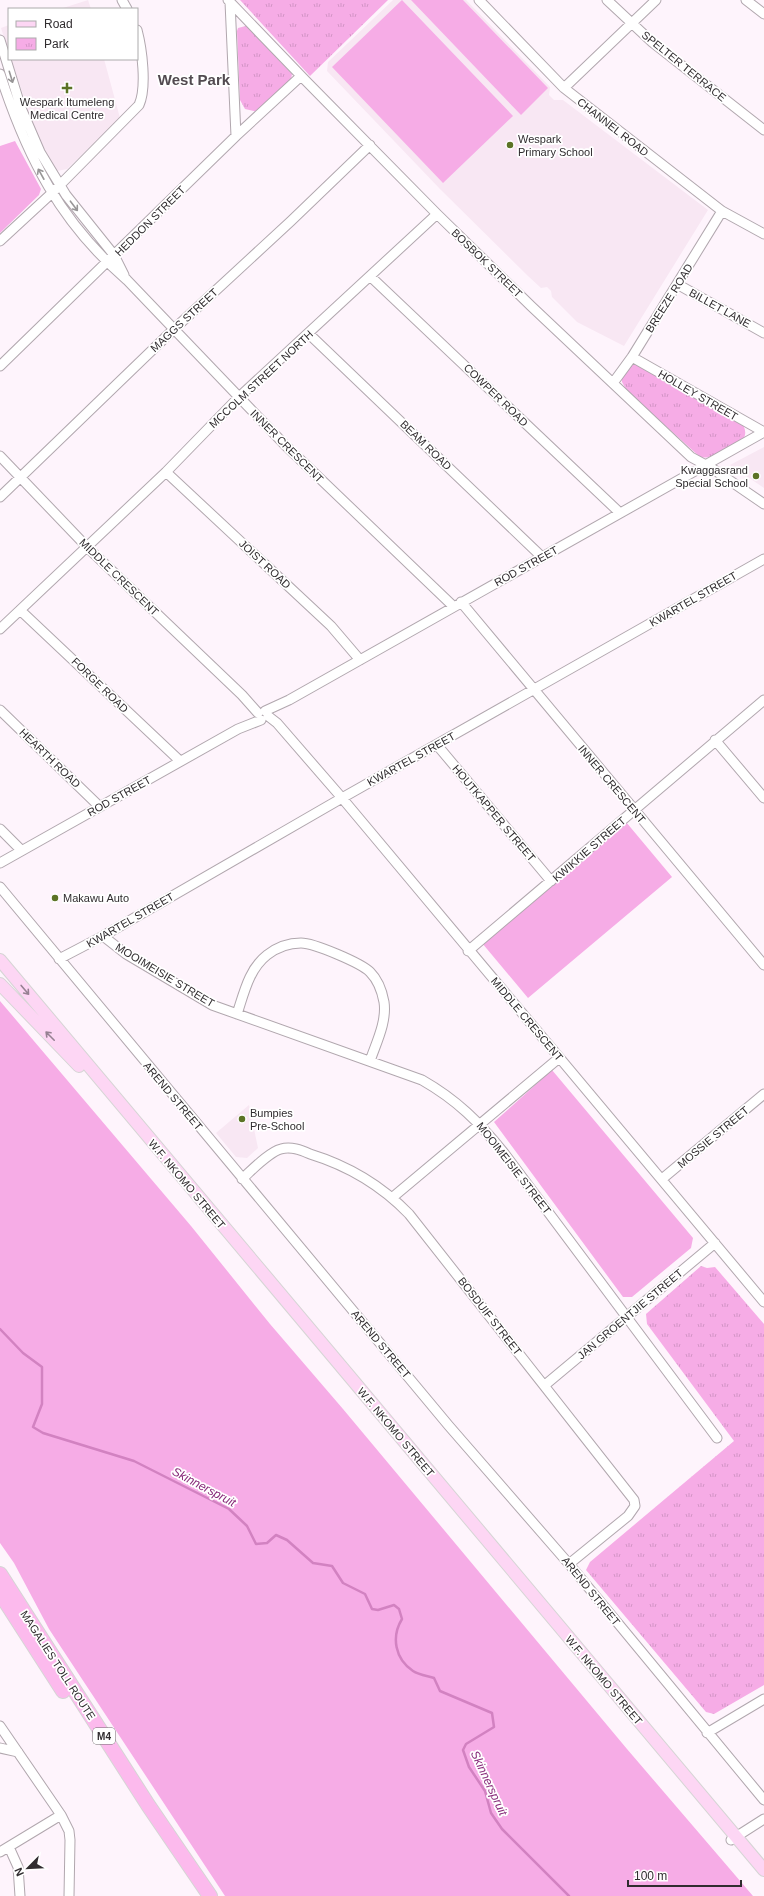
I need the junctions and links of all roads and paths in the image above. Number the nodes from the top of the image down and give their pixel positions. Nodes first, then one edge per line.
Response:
1 (479, 0) edge
2 (606, 0) edge
3 (656, 0) edge
4 (746, 0) edge
5 (229, 1) edge
6 (764, 14) edge
7 (631, 24) junction
8 (138, 36) edge
9 (0, 40) edge
10 (0, 74) edge
11 (301, 76) junction
12 (564, 88) junction
13 (764, 130) edge
14 (236, 136) junction
15 (370, 145) junction
16 (59, 185) junction
17 (52, 193) junction
18 (722, 211) junction
19 (437, 214) junction
20 (764, 234) edge
21 (0, 241) edge
22 (114, 255) junction
23 (107, 263) junction
24 (371, 276) junction
25 (127, 280) junction
26 (677, 284) junction
27 (172, 330) junction
28 (764, 333) edge
29 (309, 334) junction
30 (632, 357) junction
31 (0, 366) edge
32 (613, 383) junction
33 (238, 398) junction
34 (764, 432) edge
35 (0, 456) edge
36 (705, 465) junction
37 (166, 472) junction
38 (20, 477) junction
39 (0, 497) edge
40 (764, 504) edge
41 (620, 513) junction
42 (87, 546) junction
43 (542, 557) junction
44 (764, 559) edge
45 (457, 604) junction
46 (20, 610) junction
47 (0, 629) edge
48 (360, 660) junction
49 (533, 690) junction
50 (764, 700) edge
51 (0, 710) edge
52 (263, 715) junction
53 (715, 740) junction
54 (437, 745) junction
55 (180, 761) junction
56 (342, 798) junction
57 (764, 798) edge
58 (100, 807) junction
59 (634, 809) junction
60 (0, 828) edge
61 (21, 850) junction
62 (0, 863) edge
63 (552, 881) junction
64 (0, 887) edge
65 (103, 936) junction
66 (468, 951) junction
67 (59, 959) junction
68 (0, 960) edge
69 (764, 965) edge
70 (3, 988) edge
71 (237, 1014) junction
72 (559, 1058) junction
73 (370, 1061) junction
74 (764, 1094) edge
75 (137, 1124) junction
76 (481, 1124) junction
77 (242, 1179) junction
78 (662, 1179) junction
79 (393, 1197) junction
80 (715, 1243) junction
81 (764, 1301) edge
82 (627, 1316) junction
83 (545, 1385) junction
84 (717, 1438) dead end
85 (569, 1564) junction
86 (0, 1574) edge
87 (0, 1593) edge
88 (764, 1699) edge
89 (0, 1726) edge
90 (707, 1733) junction
91 (0, 1748) edge
92 (18, 1752) junction
93 (764, 1800) edge
94 (61, 1815) junction
95 (764, 1819) edge
96 (734, 1838) junction
97 (9, 1847) junction
98 (0, 1852) edge
99 (764, 1870) edge
100 (764, 1879) edge
101 (20, 1896) edge
102 (69, 1896) edge
103 (200, 1896) edge
104 (210, 1896) edge

1 - 12 street, CHANNEL ROAD
2 - 7 street, SPELTER TERRACE
3 - 7 street
4 - 6 street
5 - 11 street, BOSBOK STREET
5 - 14 street
7 - 12 street
7 - 13 street, SPELTER TERRACE
8 - 16 street
9 -> 16 street, INNER CRESCENT
17 -> 10 street, INNER CRESCENT
11 - 14 street, HEDDON STREET
11 - 15 street, BOSBOK STREET
12 - 18 street, CHANNEL ROAD
14 - 22 street, HEDDON STREET
15 - 19 street, BOSBOK STREET
15 - 27 street, MAGGS STREET
16 - 17 street
16 -> 22 street, INNER CRESCENT
17 - 21 street
17 - 23 street, INNER CRESCENT
18 - 20 street, CHANNEL ROAD
18 - 26 street, BREEZE ROAD
19 - 24 street, MCCOLM STREET NORTH
19 - 32 street, BOSBOK STREET
22 - 23 street, HEDDON STREET
22 - 25 street, INNER CRESCENT
23 - 25 street, INNER CRESCENT
23 - 31 street, HEDDON STREET
24 - 29 street, MCCOLM STREET NORTH
24 - 41 street, COWPER ROAD
25 - 27 street, INNER CRESCENT
26 - 28 street, BILLET LANE
26 - 30 street, BREEZE ROAD
27 - 33 street, INNER CRESCENT
27 - 38 street, MAGGS STREET
29 - 33 street, MCCOLM STREET NORTH
29 - 43 street, BEAM ROAD
30 - 32 street, BREEZE ROAD
30 - 34 street, HOLLEY STREET
32 - 36 street, BOSBOK STREET
33 - 37 street, MCCOLM STREET NORTH
33 - 45 street, INNER CRESCENT
34 - 36 street, ROD STREET
35 - 38 street, MIDDLE CRESCENT
36 - 40 street, BOSBOK STREET
36 - 41 street, ROD STREET
37 - 42 street, MCCOLM STREET NORTH
37 - 48 street, JOIST ROAD
38 - 39 street, MAGGS STREET
38 - 42 street, MIDDLE CRESCENT
41 - 43 street, ROD STREET
42 - 46 street, MCCOLM STREET NORTH
42 - 52 street, MIDDLE CRESCENT
43 - 45 street, ROD STREET
44 - 49 street, KWARTEL STREET
45 - 48 street, ROD STREET
45 - 49 street, INNER CRESCENT
46 - 47 street, MCCOLM STREET NORTH
46 - 55 street, FORGE ROAD
48 - 52 street, ROD STREET
49 - 54 street, KWARTEL STREET
49 - 59 street, INNER CRESCENT
50 - 53 street, KWIKKIE STREET
51 - 58 street, HEARTH ROAD
52 - 55 street, ROD STREET
52 - 56 street, MIDDLE CRESCENT
53 - 57 street
53 - 59 street, KWIKKIE STREET
54 - 56 street, KWARTEL STREET
54 - 63 street, HOUTKAPPER STREET
55 - 58 street, ROD STREET
56 - 65 street, KWARTEL STREET
56 - 66 street, MIDDLE CRESCENT
58 - 61 street, ROD STREET
59 - 63 street, KWIKKIE STREET
59 - 69 street, INNER CRESCENT
60 - 61 street
61 - 62 street, ROD STREET
63 - 66 street, KWIKKIE STREET
64 - 67 street, AREND STREET
65 - 67 street, KWARTEL STREET
65 - 71 street, MOOIMEISIE STREET
66 - 72 street, MIDDLE CRESCENT
67 - 77 street, AREND STREET
68 -> 75 main road, W.F. NKOMO STREET
75 -> 70 main road, W.F. NKOMO STREET
71 - 73 street, MOOIMEISIE STREET
71 - 73 street
72 - 76 street
72 - 78 street, MIDDLE CRESCENT
73 - 76 street, MOOIMEISIE STREET
74 - 78 street, MOSSIE STREET
75 - 96 main road, W.F. NKOMO STREET
76 - 79 street
76 - 82 street, MOOIMEISIE STREET
77 - 79 street, BOSDUIF STREET
77 - 85 street, AREND STREET
78 - 80 street, MIDDLE CRESCENT
79 - 83 street, BOSDUIF STREET
80 - 81 street, MIDDLE CRESCENT
80 - 82 street, JAN GROENTJIE STREET
82 - 83 street, JAN GROENTJIE STREET
82 - 84 street, MOOIMEISIE STREET
83 - 85 street, BOSDUIF STREET
85 - 90 street, AREND STREET
86 - 104 highway, MAGALIES TOLL ROUTE / M4
87 - 103 highway, MAGALIES TOLL ROUTE / M4
88 - 90 street
89 - 92 street
90 - 93 street, AREND STREET
91 - 92 street
92 - 94 street
94 - 97 street
94 - 102 street
95 - 96 street
96 - 99 main road, W.F. NKOMO STREET
96 - 100 main road, W.F. NKOMO STREET
97 - 98 street
97 - 101 street

